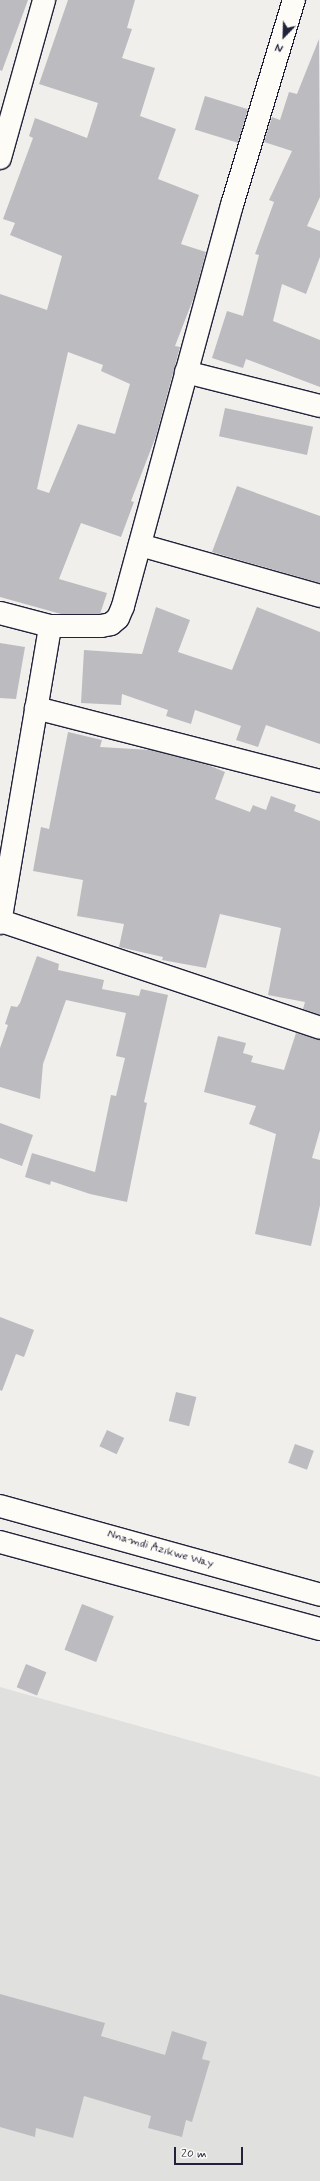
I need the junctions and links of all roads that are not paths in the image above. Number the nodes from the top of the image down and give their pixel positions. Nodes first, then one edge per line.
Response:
1 (44, 0) edge
2 (294, 0) edge
3 (0, 158) edge
4 (186, 372) junction
5 (320, 406) edge
6 (140, 545) junction
7 (320, 596) edge
8 (0, 614) edge
9 (50, 626) junction
10 (36, 708) junction
11 (320, 781) edge
12 (0, 922) edge
13 (320, 1028) edge
14 (0, 1506) edge
15 (0, 1542) edge
16 (320, 1595) edge
17 (320, 1629) edge

1 - 3 main road
2 - 4 main road
4 - 5 main road
4 - 6 main road
6 - 7 main road
6 - 9 main road
8 - 9 main road
9 - 10 main road
10 - 11 main road
10 - 12 main road
12 - 13 main road
14 - 16 main road, Nnamdi Azikwe Way
15 - 17 main road

